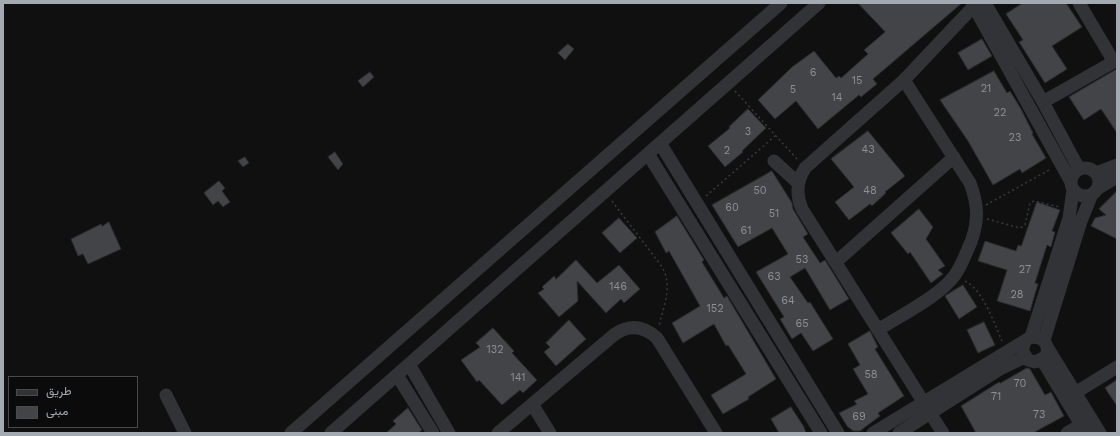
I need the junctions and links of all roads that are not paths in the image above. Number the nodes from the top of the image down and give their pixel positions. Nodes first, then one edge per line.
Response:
1 (782, 3) edge
2 (819, 3) edge
3 (1079, 3) edge
4 (981, 4) edge
5 (1115, 61) edge
6 (1017, 70) junction
7 (904, 80) junction
8 (1043, 102) junction
9 (660, 143) junction
10 (648, 154) junction
11 (954, 157) junction
12 (774, 161) dead end
13 (1117, 165) edge
14 (1079, 169) junction
15 (1096, 172) junction
16 (1117, 177) edge
17 (798, 183) junction
18 (1072, 186) junction
19 (1095, 191) junction
20 (731, 261) junction
21 (836, 262) junction
22 (719, 268) junction
23 (773, 330) junction
24 (878, 330) junction
25 (762, 337) junction
26 (1028, 340) junction
27 (1046, 343) junction
28 (1025, 357) junction
29 (1042, 360) junction
30 (409, 364) junction
31 (1117, 367) edge
32 (397, 375) junction
33 (1075, 392) junction
34 (166, 395) dead end
35 (532, 404) junction
36 (927, 408) junction
37 (1083, 429) edge
38 (710, 431) edge
39 (185, 433) edge
40 (291, 433) edge
41 (331, 433) edge
42 (433, 433) edge
43 (449, 433) edge
44 (498, 433) edge
45 (550, 433) edge
46 (822, 433) edge
47 (838, 433) edge
48 (873, 433) edge
49 (899, 433) edge
50 (943, 433) edge
51 (1067, 433) edge
52 (1100, 433) edge

1 - 40 street
2 - 9 street
3 - 5 street
4 - 6 street
4 - 7 street
5 - 8 street
6 - 8 street
6 - 18 street
7 - 11 street
7 - 17 street
8 - 14 street
9 - 10 street
9 - 20 street
10 - 22 street
10 - 30 street
11 - 21 street
11 - 24 street
12 - 17 street
13 - 15 street
14 - 15 street
14 - 18 street
15 - 19 street
16 - 19 street
17 - 21 street
18 - 19 street
18 - 26 street
19 - 27 street
20 - 22 street
20 - 23 street
21 - 24 street
22 - 25 street
23 - 25 street
23 - 47 street
24 - 36 street
25 - 46 street
26 - 27 street
26 - 28 street
26 - 36 street
27 - 29 street
27 - 33 street
28 - 29 street
28 - 36 street
29 - 37 street
30 - 32 street
30 - 43 street
31 - 33 street
32 - 41 street
32 - 42 street
33 - 52 street
34 - 39 street
35 - 38 street
35 - 44 street
35 - 45 street
36 - 48 street
36 - 49 street
36 - 50 street
37 - 51 street

